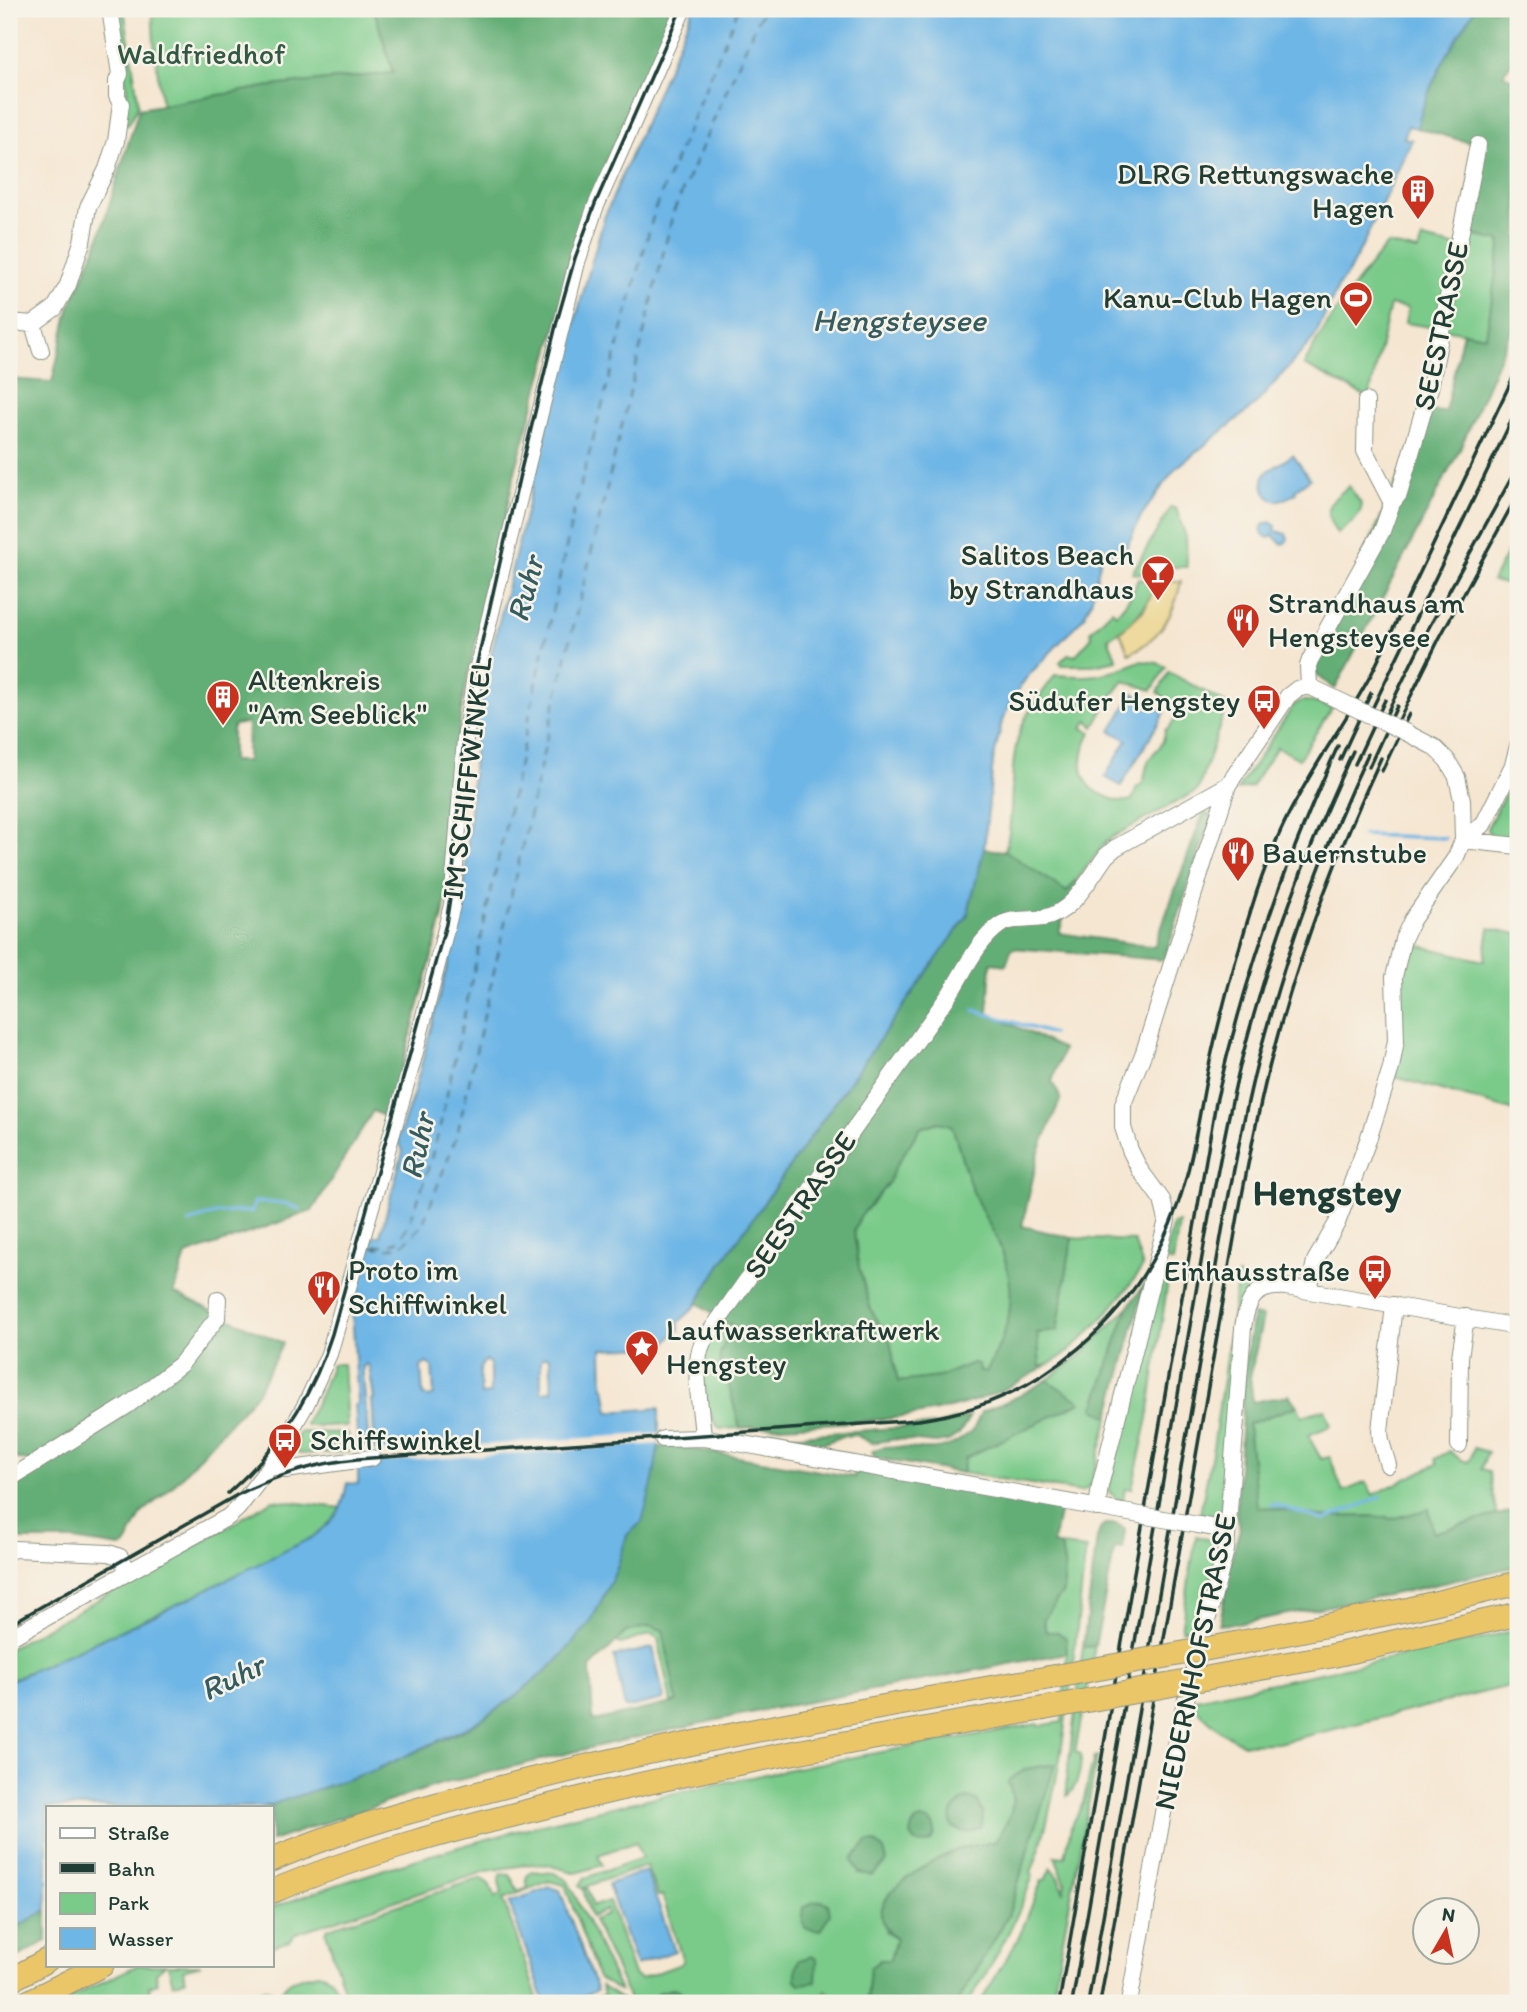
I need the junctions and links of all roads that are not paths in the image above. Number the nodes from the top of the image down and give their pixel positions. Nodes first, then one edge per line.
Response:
1 (110, 9) edge
2 (683, 9) edge
3 (1478, 145) dead end
4 (9, 322) edge
5 (33, 324) junction
6 (41, 351) dead end
7 (1366, 401) dead end
8 (1392, 503) junction
9 (1309, 686) junction
10 (1518, 746) edge
11 (1228, 785) junction
12 (1463, 840) junction
13 (1518, 846) edge
14 (1309, 1290) junction
15 (218, 1299) dead end
16 (1394, 1305) junction
17 (1466, 1317) junction
18 (1518, 1327) edge
19 (703, 1438) junction
20 (663, 1439) dead end
21 (1459, 1445) dead end
22 (372, 1458) dead end
23 (271, 1465) junction
24 (1388, 1465) dead end
25 (9, 1479) edge
26 (1097, 1508) junction
27 (1228, 1530) junction
28 (9, 1551) edge
29 (128, 1570) junction
30 (1518, 1583) edge
31 (1518, 1614) edge
32 (9, 1638) edge
33 (273, 1859) edge
34 (273, 1891) edge
35 (46, 1961) edge
36 (100, 1966) edge
37 (9, 1980) edge
38 (26, 2003) edge
39 (1129, 2003) edge

1 - 5 street
2 - 23 street, IM SCHIFFWINKEL
3 - 8 street, SEESTRASSE
4 - 5 street
5 - 6 street
7 - 8 street, SEESTRASSE
8 - 9 street, SEESTRASSE
9 - 11 street, SEESTRASSE
9 - 12 street, bridge
10 - 12 street
11 - 19 street, SEESTRASSE
11 - 26 street, SEESTRASSE
12 - 13 street
12 - 14 street
14 - 16 street
14 - 27 street, NIEDERNHOFSTRASSE
15 - 25 street
16 - 17 street
16 - 24 street
17 - 18 street
17 - 21 street
19 - 20 street
19 - 26 street
22 - 23 street
23 - 29 street, IM SCHIFFWINKEL
26 - 27 street, bridge
27 - 39 street, NIEDERNHOFSTRASSE
28 - 29 street
29 - 32 street, IM SCHIFFWINKEL
30 - 33 highway, bridge
31 - 34 highway, bridge
35 - 37 highway
36 - 38 highway

